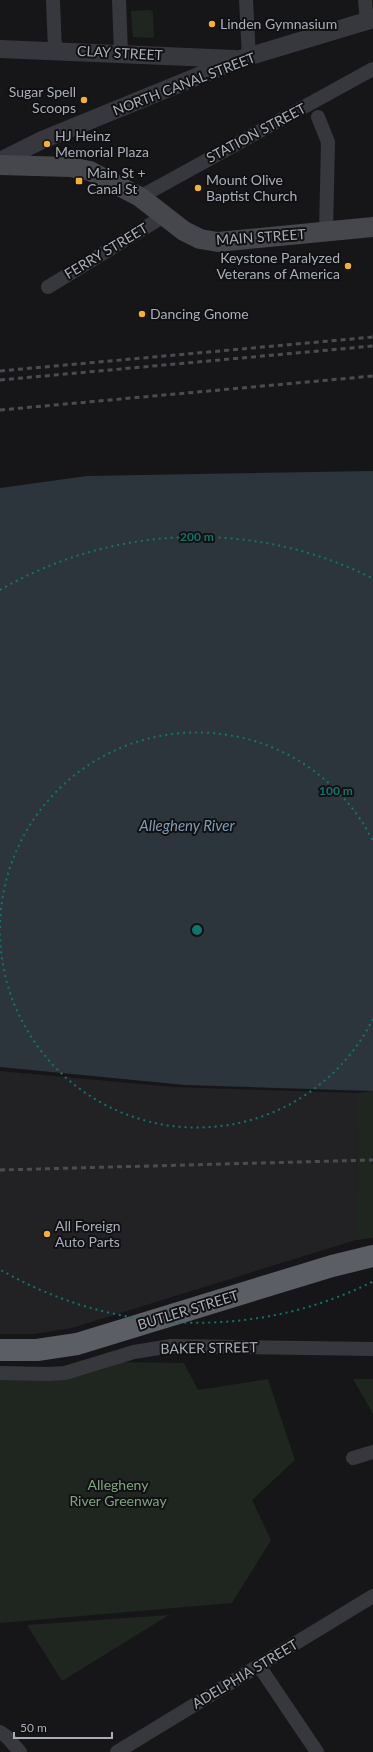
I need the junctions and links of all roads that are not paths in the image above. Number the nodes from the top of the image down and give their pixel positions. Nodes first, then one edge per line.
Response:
1 (53, 0) edge
2 (119, 0) edge
3 (246, 0) edge
4 (365, 0) edge
5 (370, 20) edge
6 (0, 49) edge
7 (55, 51) junction
8 (121, 53) junction
9 (245, 59) junction
10 (373, 70) edge
11 (318, 117) dead end
12 (0, 161) edge
13 (0, 165) edge
14 (140, 197) junction
15 (164, 216) junction
16 (373, 227) edge
17 (326, 231) junction
18 (48, 287) dead end
19 (373, 1256) edge
20 (373, 1349) edge
21 (0, 1350) edge
22 (0, 1373) edge
23 (373, 1452) edge
24 (373, 1456) edge
25 (373, 1596) edge
26 (259, 1666) junction
27 (0, 1732) edge
28 (20, 1752) edge
29 (117, 1752) edge
30 (316, 1752) edge

1 - 7 street
2 - 8 street
3 - 9 street
4 - 5 street
5 - 9 street, NORTH CANAL STREET
6 - 7 street, CLAY STREET
7 - 8 street, CLAY STREET
8 - 9 street, CLAY STREET
9 - 12 street, NORTH CANAL STREET
10 - 14 street, STATION STREET
11 - 17 street
13 - 14 main road, MAIN STREET
14 - 15 main road, MAIN STREET
15 - 17 main road, MAIN STREET
15 - 18 street, FERRY STREET
16 - 17 main road, MAIN STREET
19 - 21 highway, BUTLER STREET
20 - 22 street, BAKER STREET
23 - 24 street
25 - 26 street, ADELPHIA STREET
26 - 29 street, ADELPHIA STREET
26 - 30 street
27 - 28 street

